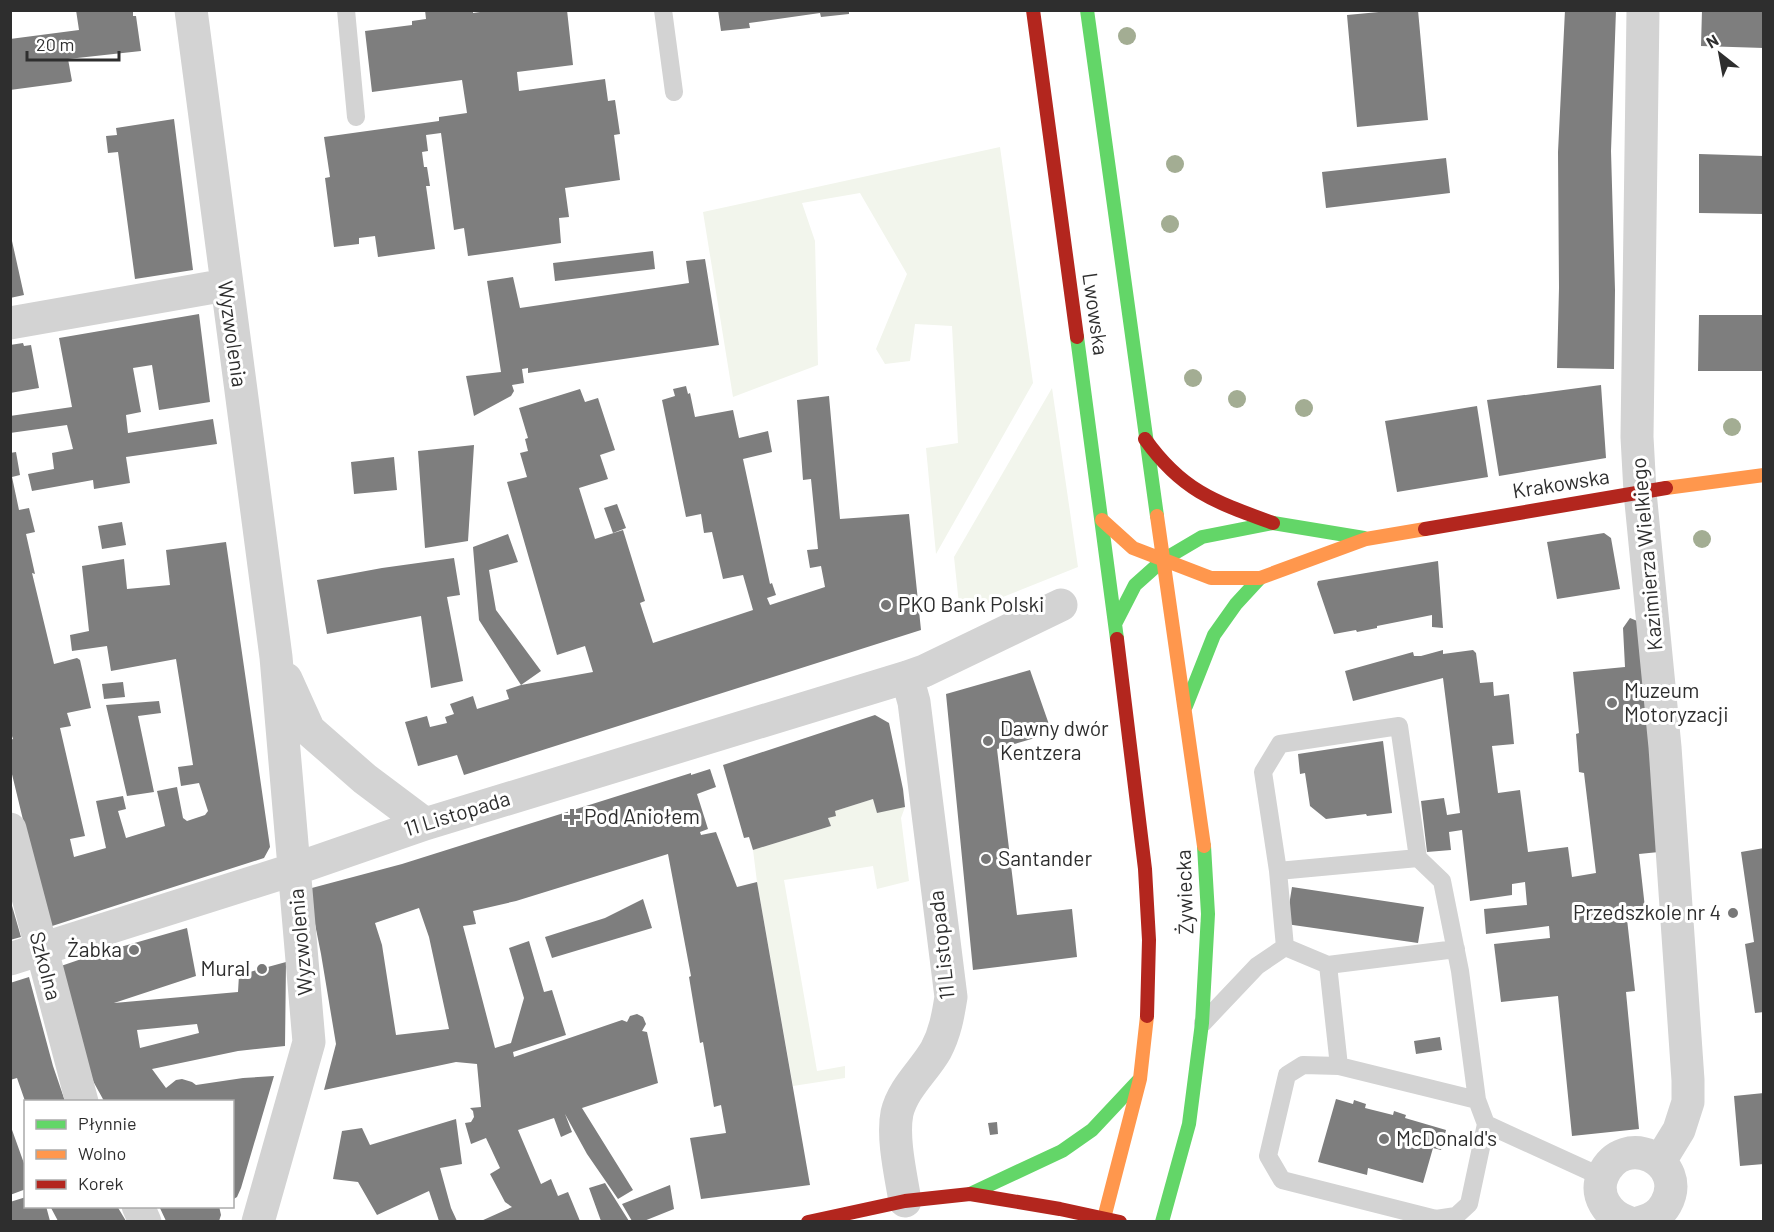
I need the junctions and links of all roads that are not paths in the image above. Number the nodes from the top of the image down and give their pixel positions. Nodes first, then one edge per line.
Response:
1 (191, 10) edge
2 (346, 10) edge
3 (663, 10) edge
4 (1033, 10) edge
5 (1087, 10) edge
6 (1643, 10) edge
7 (674, 92) dead end
8 (356, 117) dead end
9 (226, 285) junction
10 (10, 323) edge
11 (1145, 439) junction
12 (1764, 475) edge
13 (1640, 492) junction
14 (1102, 520) junction
15 (1273, 524) junction
16 (1366, 539) junction
17 (1163, 560) junction
18 (1260, 578) junction
19 (1061, 605) dead end
20 (1115, 624) junction
21 (276, 657) junction
22 (907, 677) junction
23 (1185, 708) junction
24 (425, 824) junction
25 (10, 829) edge
26 (1418, 858) junction
27 (295, 869) junction
28 (1278, 871) junction
29 (1285, 947) junction
30 (1455, 949) junction
31 (26, 954) edge
32 (1328, 965) junction
33 (1202, 1023) junction
34 (1339, 1066) junction
35 (1140, 1080) junction
36 (82, 1100) edge
37 (1477, 1100) junction
38 (1486, 1124) junction
39 (1660, 1161) junction
40 (1602, 1177) junction
41 (970, 1194) junction
42 (905, 1201) junction
43 (996, 1215) dead end
44 (1104, 1219) edge
45 (258, 1221) edge
46 (808, 1221) edge
47 (1120, 1221) edge
48 (1162, 1221) edge
49 (1628, 1221) edge
50 (1641, 1221) edge

1 - 9 street, Wyzwolenia
2 - 8 lane
3 - 7 lane
4 - 14 main road, Lwowska
5 - 11 main road, Lwowska
6 - 13 street, Kazimierza Wielkiego
9 - 10 street
9 - 21 street, Wyzwolenia
11 - 15 main road
11 - 17 main road, Lwowska
12 - 13 main road, Krakowska
13 - 16 main road, Krakowska
13 - 39 street, Kazimierza Wielkiego
14 - 17 main road, Krakowska
14 - 20 main road, Lwowska
15 - 16 main road, Krakowska
15 - 17 main road, Krakowska
16 - 18 main road, Krakowska
17 - 18 main road, Krakowska
17 - 20 main road, Krakowska
17 - 23 main road, Żywiecka
18 - 23 main road
19 - 22 street, 11 Listopada
20 - 35 main road, Żywiecka
21 - 24 street, Wyzwolenia
21 - 27 street, Wyzwolenia
22 - 24 street, 11 Listopada
22 - 42 street, 11 Listopada
23 - 33 main road, Żywiecka
24 - 27 street, 11 Listopada
25 - 31 street, Szkolna
26 - 28 lane
26 - 28 lane
26 - 30 lane
27 - 31 street, 11 Listopada
27 - 45 street, Wyzwolenia
28 - 29 lane
29 - 32 lane
29 - 33 lane
30 - 32 lane
30 - 37 lane
31 - 36 street, Szkolna
32 - 34 lane
33 - 48 main road, Żywiecka
34 - 37 lane
34 - 38 lane
35 - 41 main road
35 - 44 main road, Żywiecka
37 - 38 lane
38 - 40 lane
39 - 40 street
39 - 50 street
40 - 49 street
41 - 42 main road
41 - 43 main road
41 - 44 main road
42 - 46 main road
44 - 47 main road

